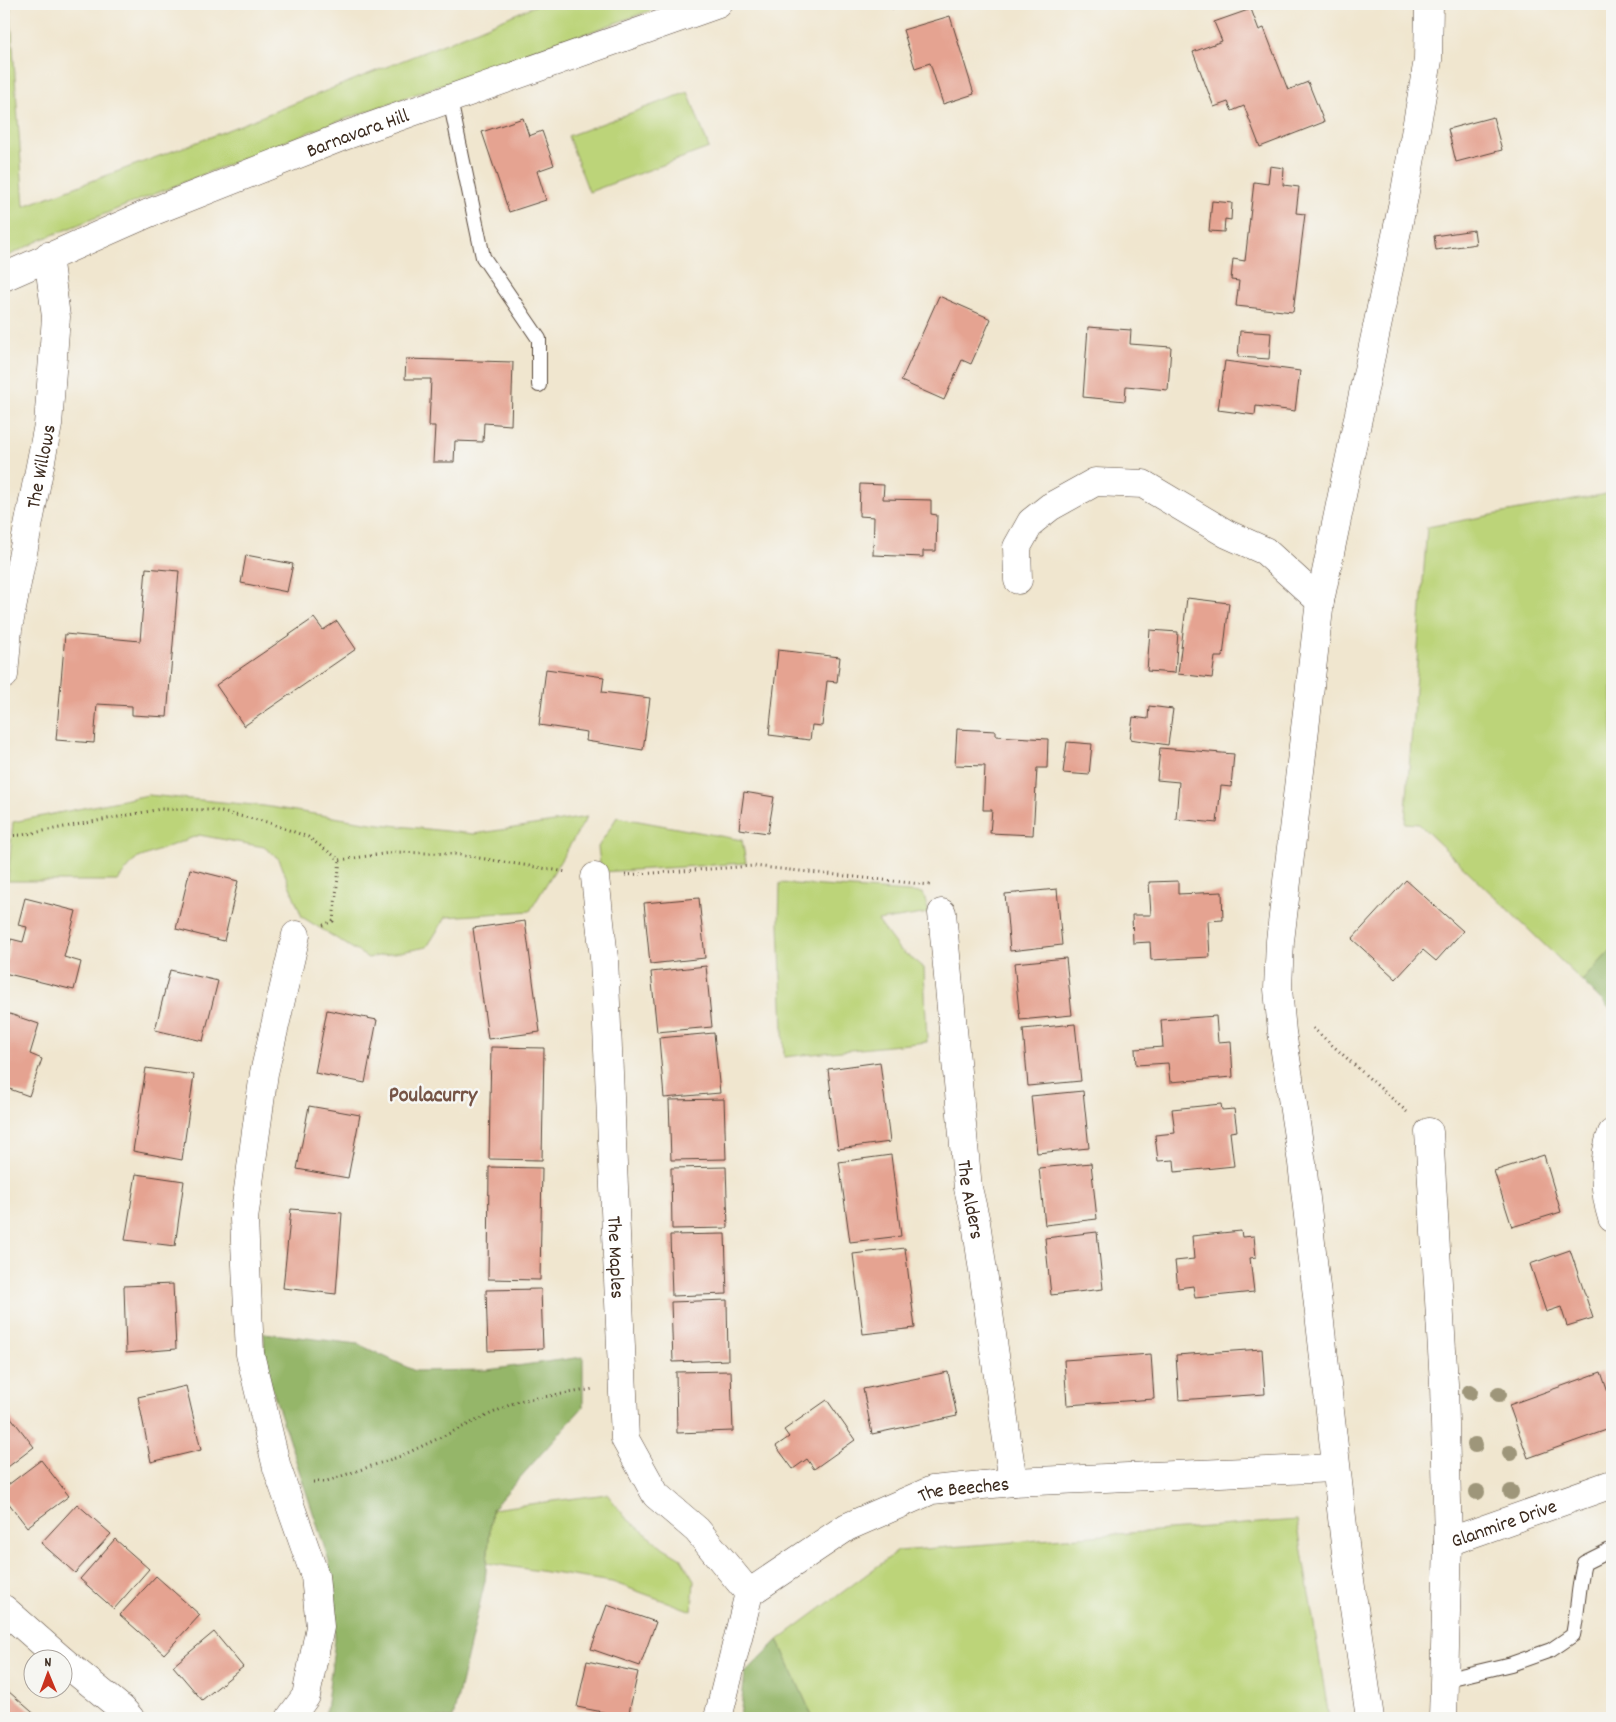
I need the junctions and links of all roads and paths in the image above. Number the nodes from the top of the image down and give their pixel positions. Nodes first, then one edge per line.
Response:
1 (718, 4) edge
2 (1429, 4) edge
3 (450, 100) junction
4 (48, 256) junction
5 (4, 277) edge
6 (540, 385) dead end
7 (1018, 580) dead end
8 (1320, 601) junction
9 (4, 675) edge
10 (4, 836) edge
11 (340, 860) junction
12 (595, 877) junction
13 (942, 913) joint
14 (296, 935) joint
15 (1279, 997) junction
16 (1430, 1132) joint
17 (1612, 1134) edge
18 (1612, 1218) edge
19 (622, 1389) junction
20 (1335, 1468) junction
21 (282, 1482) junction
22 (1014, 1482) junction
23 (1612, 1484) edge
24 (1448, 1542) junction
25 (1612, 1549) edge
26 (749, 1593) junction
27 (4, 1609) edge
28 (51, 1650) edge
29 (72, 1668) edge
30 (1444, 1680) junction
31 (130, 1718) edge
32 (290, 1718) edge
33 (718, 1718) edge
34 (1370, 1718) edge
35 (1443, 1718) edge

1 - 3 street, Barnavara Hill
2 - 8 street
3 - 4 street, Barnavara Hill
3 - 6 lane
4 - 5 street, Barnavara Hill
4 - 9 street, The Willows
7 - 8 street
8 - 15 street
10 - 11 path
11 - 12 path
11 - 14 path
12 - 13 path
12 - 19 street, The Maples
13 - 22 street, The Alders
14 - 21 street
15 - 16 path
15 - 20 street
16 - 24 street
17 - 18 street
19 - 21 path
19 - 26 street, The Maples
20 - 22 street, The Beeches
20 - 34 street
21 - 32 street
22 - 26 street, The Beeches
23 - 24 street, Glanmire Drive
24 - 30 street, Glanmire Drive
25 - 30 lane
26 - 33 street
27 - 28 street
29 - 31 street
30 - 35 street, Glanmire Drive

